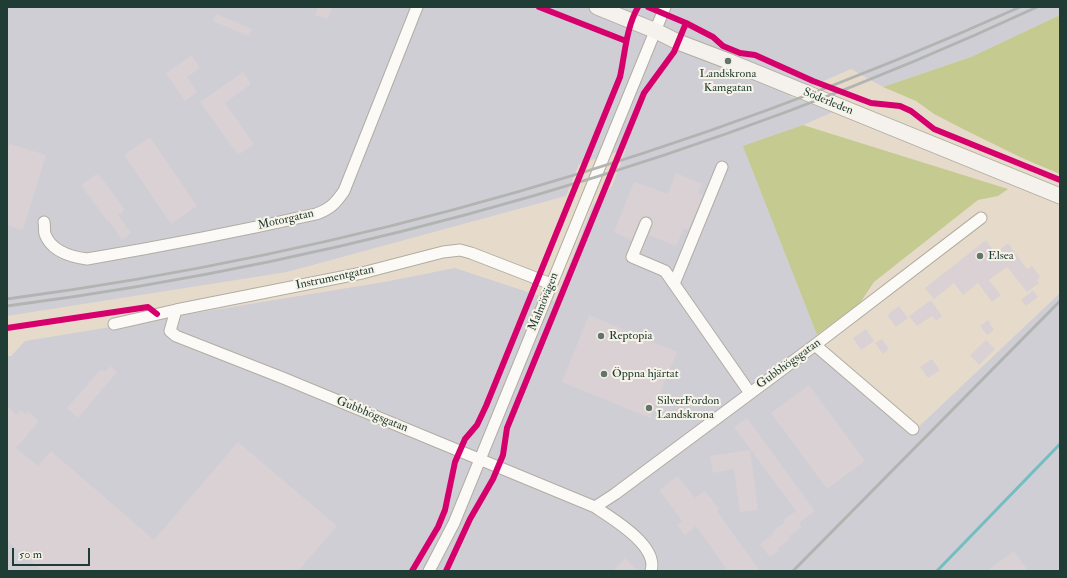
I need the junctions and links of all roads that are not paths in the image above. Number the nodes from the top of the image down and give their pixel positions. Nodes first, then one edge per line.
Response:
1 (417, 7) edge
2 (597, 7) edge
3 (665, 7) edge
4 (656, 31) junction
5 (722, 167) dead end
6 (1060, 196) edge
7 (981, 218) dead end
8 (44, 222) dead end
9 (646, 223) dead end
10 (551, 284) junction
11 (674, 284) junction
12 (176, 310) junction
13 (114, 324) dead end
14 (815, 346) junction
15 (750, 393) junction
16 (912, 429) dead end
17 (480, 459) junction
18 (595, 507) junction
19 (429, 571) edge
20 (651, 571) edge

1 - 8 street, Motorgatan
2 - 4 street, Söderleden
3 - 4 street, Malmövägen
4 - 6 street, Söderleden
4 - 10 street, Malmövägen
5 - 11 street
7 - 14 street, Gubbhögsgatan
9 - 11 street
10 - 12 street, Instrumentgatan
10 - 17 street, Malmövägen
11 - 15 street
12 - 13 street, Instrumentgatan
12 - 17 street, Gubbhögsgatan
14 - 15 street, Gubbhögsgatan
14 - 16 street
15 - 18 street, Gubbhögsgatan
17 - 18 street, Gubbhögsgatan
17 - 19 street, Malmövägen
18 - 20 street, Gubbhögsgatan

